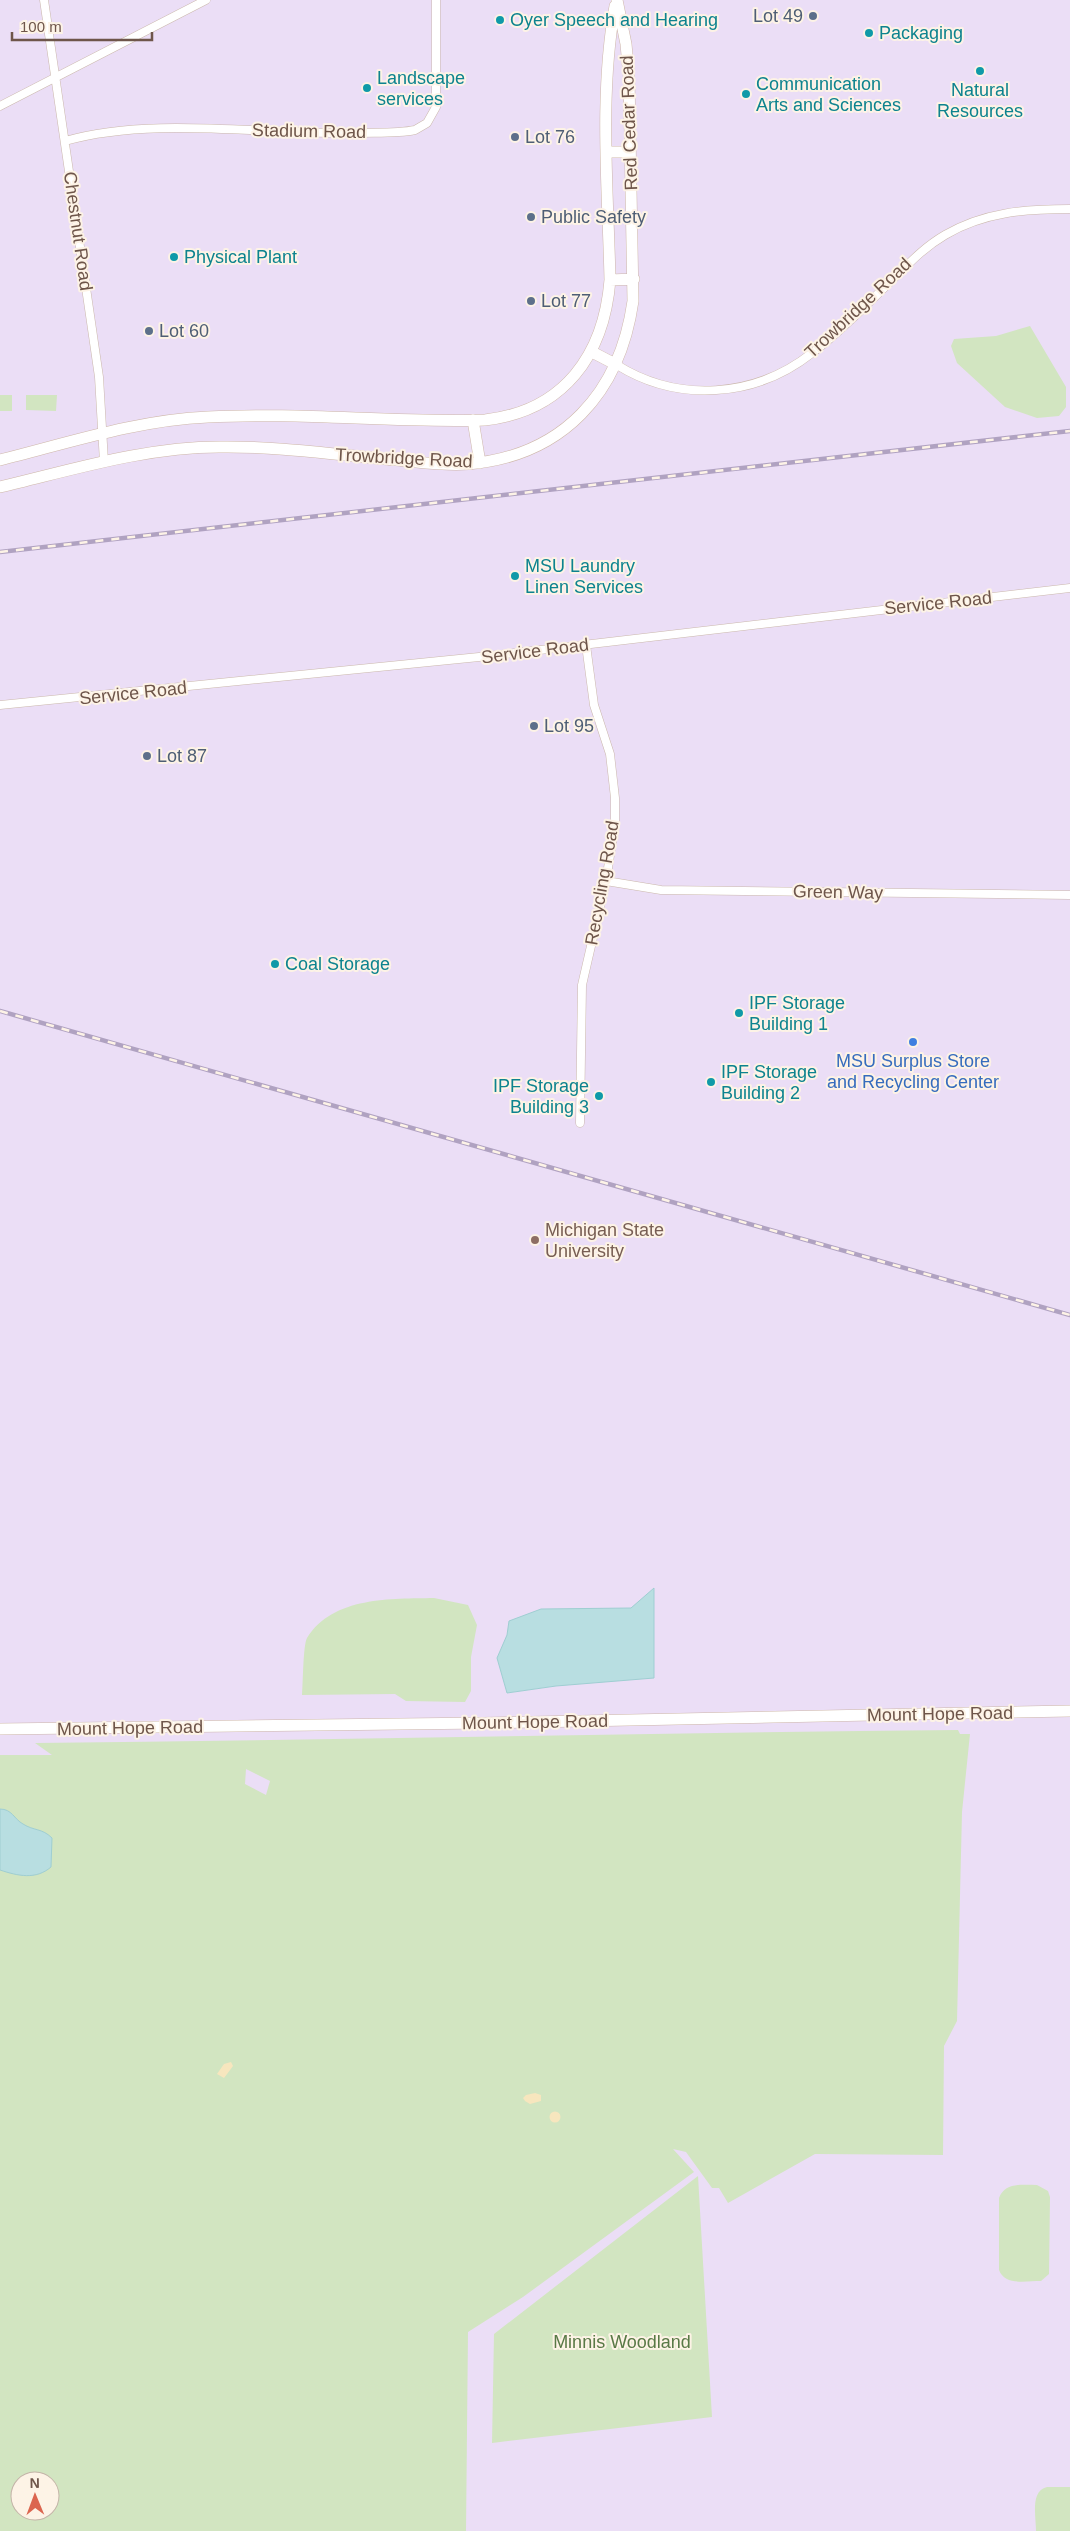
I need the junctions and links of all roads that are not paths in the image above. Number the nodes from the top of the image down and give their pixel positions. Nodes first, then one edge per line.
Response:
1 (44, 0) edge
2 (206, 0) edge
3 (436, 0) edge
4 (616, 0) edge
5 (56, 77) junction
6 (0, 106) edge
7 (65, 141) junction
8 (607, 152) junction
9 (630, 152) junction
10 (1070, 209) edge
11 (634, 279) junction
12 (610, 280) junction
13 (592, 352) junction
14 (616, 365) junction
15 (473, 420) junction
16 (102, 434) junction
17 (0, 460) edge
18 (104, 462) junction
19 (480, 463) junction
20 (0, 487) edge
21 (1070, 588) edge
22 (586, 645) junction
23 (0, 705) edge
24 (606, 881) junction
25 (1070, 895) edge
26 (580, 1123) dead end
27 (1070, 1711) edge
28 (0, 1729) edge

1 - 5 street, Chestnut Road
2 - 5 street
3 - 7 street, Stadium Road
4 - 8 street, Red Cedar Road
4 - 9 street, Red Cedar Road
5 - 6 street
5 - 7 street, Chestnut Road
7 - 16 street, Chestnut Road
8 - 9 street
8 - 12 street, Red Cedar Road
9 - 11 street, Red Cedar Road
10 - 14 street, Trowbridge Road
11 - 12 street
11 - 14 street, Red Cedar Road
12 - 13 street, Red Cedar Road
13 - 14 street
13 - 15 street, Trowbridge Road
14 - 19 street, Trowbridge Road
15 - 16 street, Trowbridge Road
15 - 19 street
16 - 17 street, Trowbridge Road
16 - 18 street, Chestnut Road
18 - 19 street, Trowbridge Road
18 - 20 street, Trowbridge Road
21 - 22 street, Service Road
22 - 23 street, Service Road
22 - 24 street, Recycling Road
24 - 25 street, Green Way
24 - 26 street, Recycling Road
27 - 28 street, Mount Hope Road

